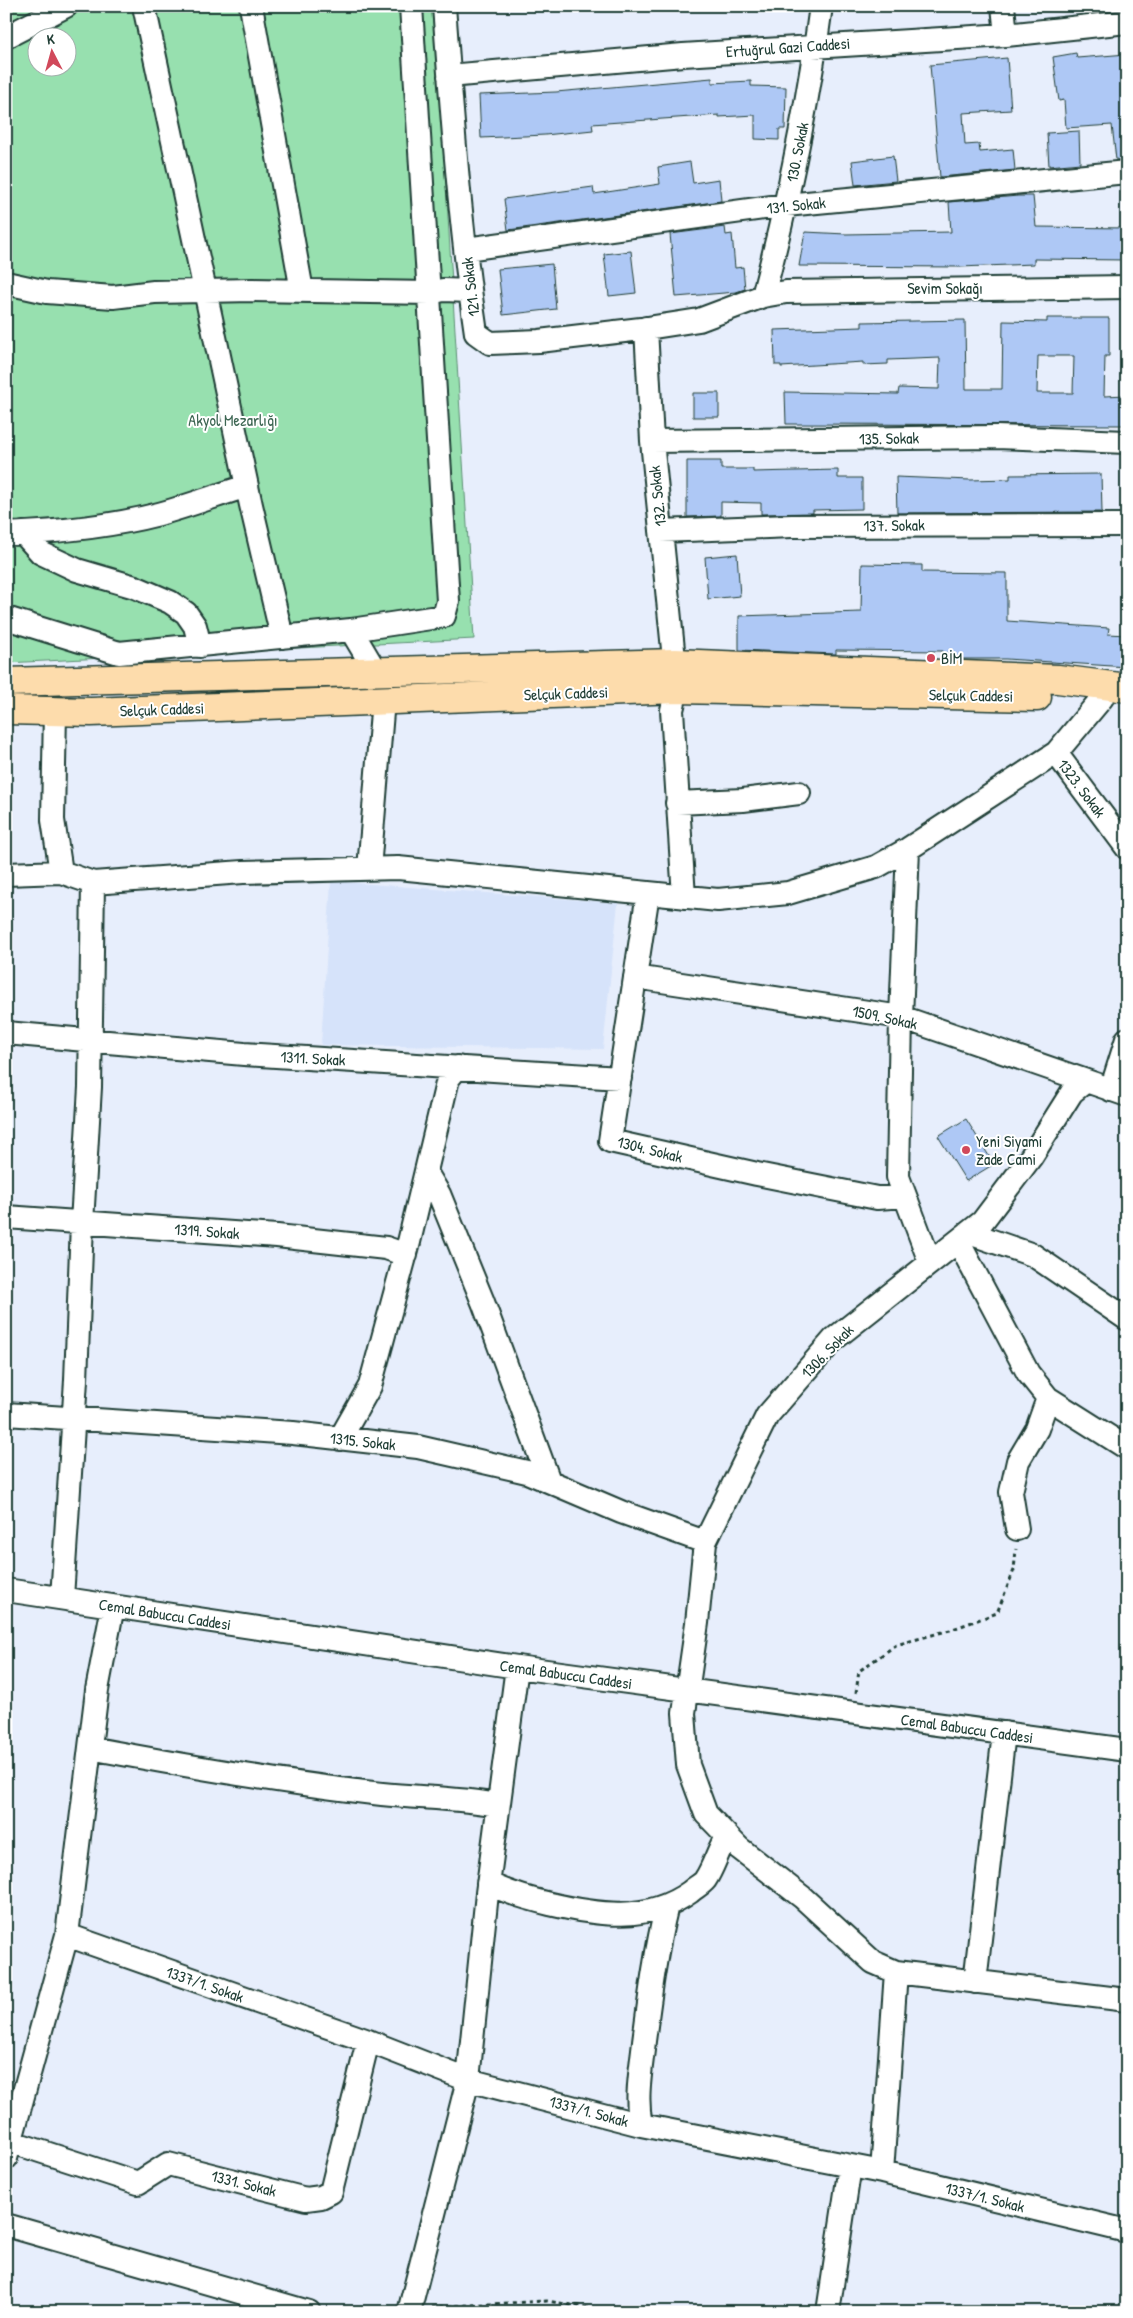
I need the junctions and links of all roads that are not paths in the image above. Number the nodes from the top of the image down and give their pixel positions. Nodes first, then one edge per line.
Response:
1 (66, 6) edge
2 (144, 6) edge
3 (251, 6) edge
4 (411, 6) edge
5 (444, 6) edge
6 (821, 6) edge
7 (1003, 6) edge
8 (1127, 22) edge
9 (1006, 34) junction
10 (6, 37) edge
11 (816, 45) junction
12 (449, 76) junction
13 (1127, 172) edge
14 (786, 205) junction
15 (466, 249) junction
16 (6, 283) edge
17 (1127, 287) edge
18 (204, 291) junction
19 (302, 291) junction
20 (470, 291) junction
21 (430, 293) junction
22 (763, 296) junction
23 (646, 328) junction
24 (652, 441) junction
25 (1127, 442) edge
26 (247, 486) junction
27 (1127, 525) edge
28 (661, 531) junction
29 (14, 534) edge
30 (6, 618) edge
31 (351, 630) junction
32 (282, 637) junction
33 (200, 646) junction
34 (376, 672) junction
35 (676, 676) junction
36 (6, 682) edge
37 (1127, 688) edge
38 (1114, 698) edge
39 (383, 700) junction
40 (6, 710) edge
41 (55, 711) junction
42 (1056, 753) junction
43 (799, 793) dead end
44 (677, 803) junction
45 (1127, 848) edge
46 (908, 849) junction
47 (369, 869) junction
48 (60, 872) junction
49 (6, 874) edge
50 (93, 883) junction
51 (648, 893) junction
52 (684, 897) junction
53 (635, 977) junction
54 (901, 1017) junction
55 (6, 1032) edge
56 (1127, 1039) edge
57 (90, 1040) junction
58 (458, 1067) junction
59 (620, 1078) junction
60 (1086, 1081) junction
61 (1119, 1092) edge
62 (426, 1172) junction
63 (905, 1196) junction
64 (6, 1217) edge
65 (82, 1223) junction
66 (964, 1237) junction
67 (406, 1255) junction
68 (930, 1262) junction
69 (1127, 1319) edge
70 (1048, 1398) junction
71 (6, 1414) edge
72 (73, 1420) junction
73 (340, 1439) junction
74 (1127, 1448) edge
75 (549, 1481) junction
76 (1017, 1528) road end
77 (705, 1542) junction
78 (6, 1590) edge
79 (62, 1598) junction
80 (113, 1606) junction
81 (517, 1667) junction
82 (687, 1691) junction
83 (1004, 1733) junction
84 (90, 1748) junction
85 (1127, 1750) edge
86 (498, 1805) junction
87 (727, 1836) junction
88 (488, 1883) junction
89 (667, 1905) junction
90 (67, 1935) junction
91 (896, 1972) junction
92 (975, 1982) junction
93 (1127, 2000) edge
94 (368, 2041) junction
95 (468, 2080) junction
96 (641, 2125) junction
97 (9, 2150) edge
98 (850, 2166) junction
99 (882, 2172) junction
100 (6, 2225) edge
101 (1127, 2232) edge
102 (409, 2310) edge
103 (824, 2311) edge
104 (309, 2312) edge

1 - 10 street
2 - 18 street
3 - 19 street
4 - 21 street
5 - 12 street, 121. Sokak
6 - 11 street, 130. Sokak
7 - 9 street
8 - 9 street, Ertuğrul Gazi Caddesi
9 - 11 street, Ertuğrul Gazi Caddesi
11 - 12 street, Ertuğrul Gazi Caddesi
11 - 14 street, 130. Sokak
12 - 15 street, 121. Sokak
13 - 14 street, 131. Sokak
14 - 15 street, 131. Sokak
14 - 22 street, 130. Sokak
15 - 20 street, 121. Sokak
16 - 18 street
17 - 22 street, Sevim Sokağı
18 - 19 street
18 - 26 street
19 - 21 street
20 - 21 street
20 - 23 street, 121. Sokak
21 - 31 street
22 - 23 street, 121. Sokak
23 - 24 street, 132. Sokak
24 - 25 street, 135. Sokak
24 - 28 street, 132. Sokak
26 - 29 street
26 - 32 street
27 - 28 street, 137. Sokak
28 - 35 street, 132. Sokak
29 - 33 street
30 - 33 street
31 - 32 street
31 - 34 street
32 - 33 street
34 - 35 main road
34 - 36 main road
35 - 37 main road
35 - 38 main road, Selçuk Caddesi
35 - 39 main road, Selçuk Caddesi
35 - 44 street, 132. Sokak
38 - 42 street
39 - 41 main road, Selçuk Caddesi
39 - 47 street
40 - 41 main road, Selçuk Caddesi
41 - 48 street
42 - 45 street, 1323. Sokak
42 - 46 street
43 - 44 street
44 - 52 street, 132. Sokak
46 - 52 street
46 - 54 street
47 - 50 street
47 - 51 street
48 - 49 street
48 - 50 street
50 - 57 street
51 - 52 street
51 - 53 street, 1304. Sokak
53 - 54 street, 1509. Sokak
53 - 59 street, 1304. Sokak
54 - 60 street, 1509. Sokak
54 - 63 street
55 - 57 street, 1311. Sokak
56 - 61 street
57 - 58 street, 1311. Sokak
57 - 65 street
58 - 59 street, 1311. Sokak
58 - 62 street
59 - 63 street, 1304. Sokak
60 - 61 street, 1509. Sokak
60 - 66 street, 1306. Sokak
62 - 67 street
62 - 75 street
63 - 68 street
64 - 65 street, 1319. Sokak
65 - 67 street, 1319. Sokak
65 - 72 street
66 - 68 street, 1306. Sokak
66 - 69 street
66 - 70 street
67 - 73 street
68 - 77 street, 1306. Sokak
70 - 74 street
70 - 76 street
71 - 72 street, 1315. Sokak
72 - 73 street, 1315. Sokak
72 - 79 street
73 - 75 street, 1315. Sokak
75 - 77 street, 1315. Sokak
77 - 82 street, 1306. Sokak
78 - 79 street, Cemal Babuccu Caddesi
79 - 80 street, Cemal Babuccu Caddesi
80 - 81 street, Cemal Babuccu Caddesi
80 - 84 street
81 - 82 street, Cemal Babuccu Caddesi
81 - 86 street
82 - 83 street, Cemal Babuccu Caddesi
82 - 87 street, 1306. Sokak
83 - 85 street, Cemal Babuccu Caddesi
83 - 92 street
84 - 86 street
84 - 90 street
86 - 88 street
87 - 89 street
87 - 91 street, 1306. Sokak
88 - 89 street
88 - 95 street
89 - 96 street
90 - 94 street, 1337/1. Sokak
90 - 97 street
91 - 92 street, 1306. Sokak
91 - 99 street
92 - 93 street, 1306. Sokak
94 - 95 street, 1337/1. Sokak
94 - 97 street, 1331. Sokak
95 - 96 street, 1337/1. Sokak
95 - 102 street
96 - 98 street, 1337/1. Sokak
98 - 99 street, 1337/1. Sokak
98 - 103 street
99 - 101 street, 1337/1. Sokak
100 - 104 street

